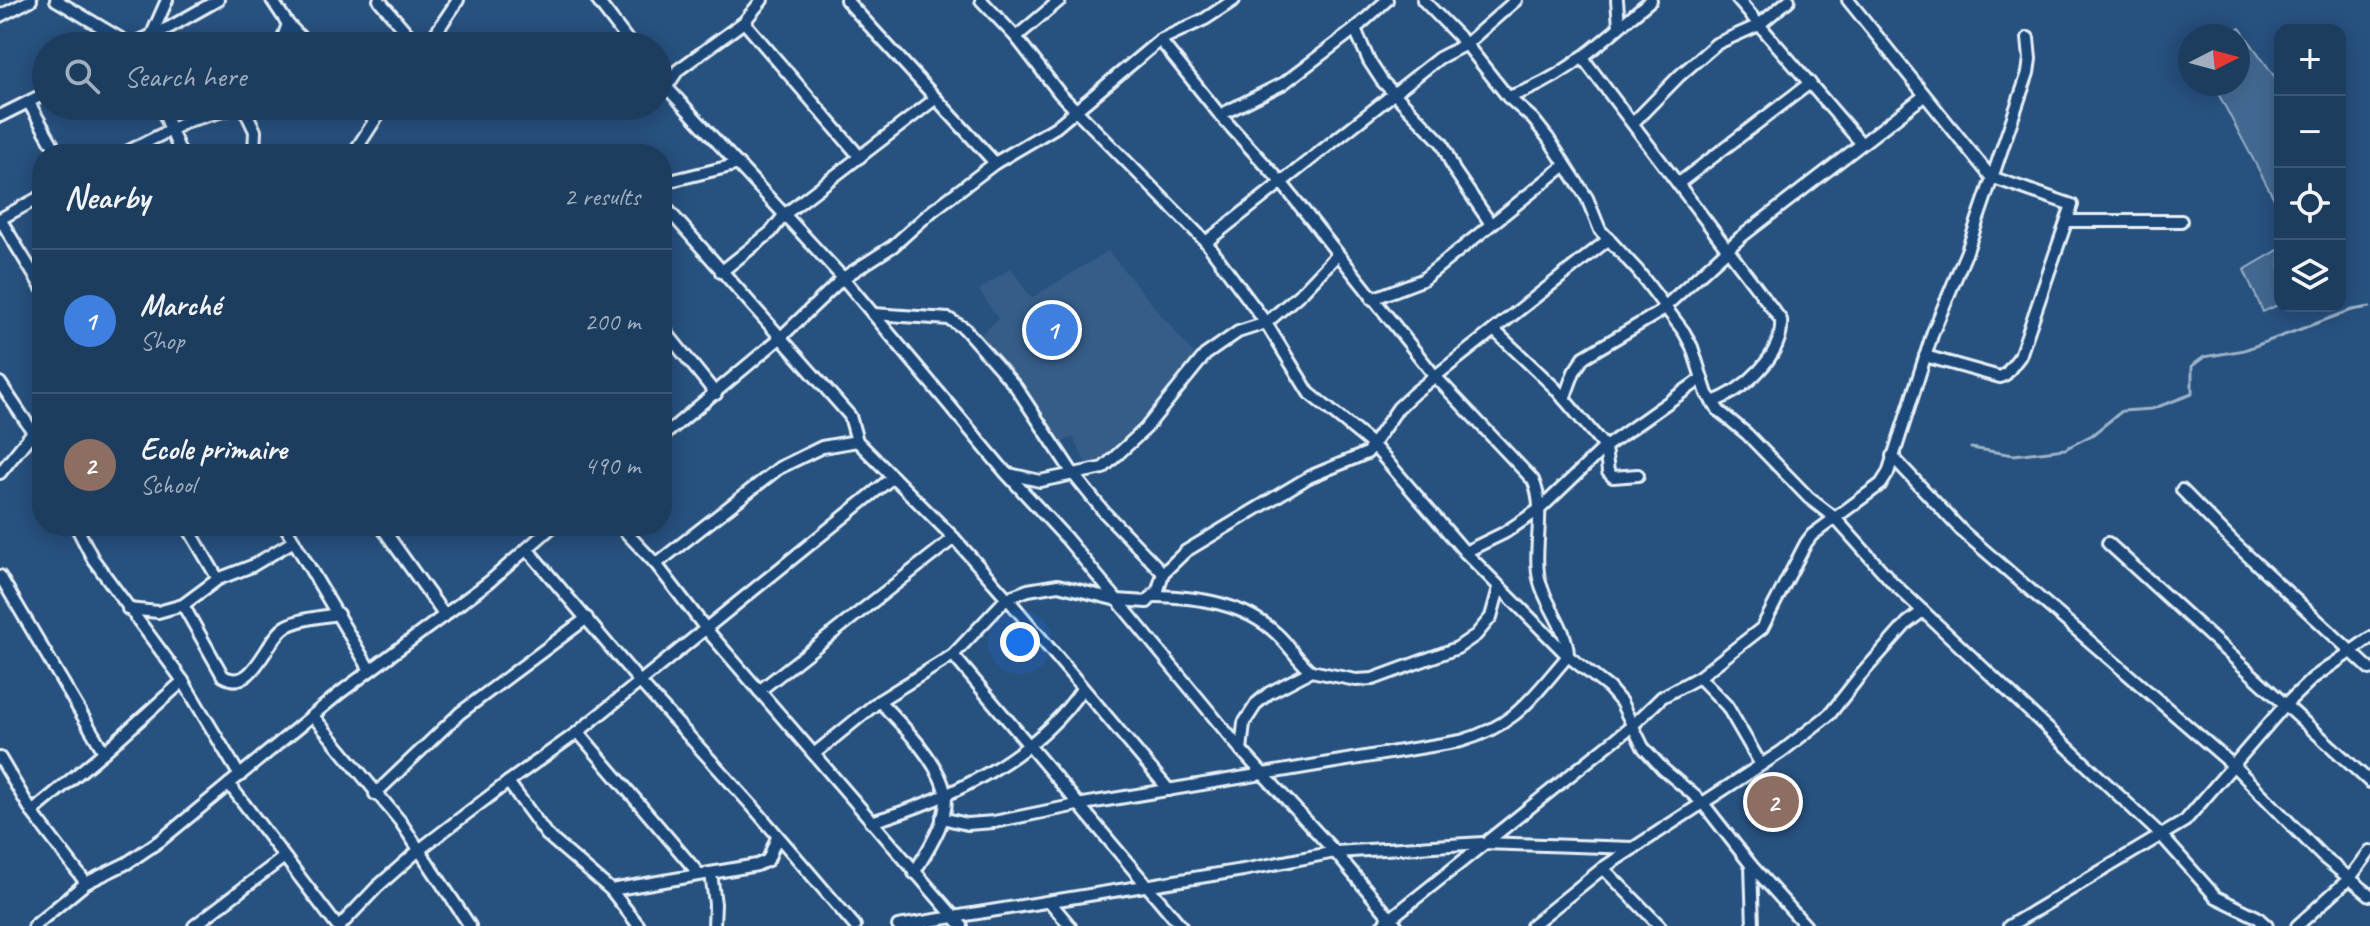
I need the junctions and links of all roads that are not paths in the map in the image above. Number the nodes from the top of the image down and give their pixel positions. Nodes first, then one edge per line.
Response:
1 (31, 0) edge
2 (56, 0) edge
3 (167, 0) edge
4 (218, 0) edge
5 (272, 0) edge
6 (379, 0) edge
7 (458, 0) edge
8 (597, 0) edge
9 (762, 0) edge
10 (846, 0) edge
11 (981, 0) edge
12 (1060, 0) edge
13 (1234, 0) edge
14 (1387, 0) edge
15 (1423, 0) edge
16 (1516, 0) edge
17 (1617, 0) edge
18 (1651, 0) edge
19 (1738, 0) edge
20 (1789, 0) edge
21 (1848, 0) edge
22 (0, 16) edge
23 (744, 22) junction
24 (288, 24) junction
25 (1759, 25) junction
26 (1619, 26) junction
27 (1355, 29) junction
28 (109, 32) edge
29 (153, 32) edge
30 (157, 32) edge
31 (285, 32) edge
32 (296, 32) edge
33 (406, 32) edge
34 (436, 32) edge
35 (621, 32) edge
36 (1016, 37) junction
37 (2028, 38) dead end
38 (1160, 40) junction
39 (1466, 44) junction
40 (1582, 57) junction
41 (672, 79) edge
42 (1810, 83) junction
43 (672, 94) edge
44 (1393, 94) junction
45 (1924, 96) junction
46 (1508, 97) junction
47 (935, 99) junction
48 (32, 101) edge
49 (29, 103) junction
50 (32, 108) edge
51 (1078, 110) junction
52 (1220, 115) junction
53 (0, 116) edge
54 (39, 120) edge
55 (168, 120) edge
56 (197, 120) edge
57 (249, 120) edge
58 (375, 120) edge
59 (1634, 122) junction
60 (172, 128) junction
61 (1861, 143) junction
62 (52, 144) edge
63 (142, 144) edge
64 (178, 144) edge
65 (254, 144) edge
66 (359, 144) edge
67 (860, 157) junction
68 (995, 163) junction
69 (739, 164) junction
70 (1564, 166) junction
71 (1991, 177) junction
72 (672, 181) edge
73 (1281, 182) junction
74 (1679, 183) junction
75 (32, 201) edge
76 (785, 214) junction
77 (672, 215) edge
78 (0, 219) edge
79 (2067, 221) junction
80 (2181, 221) dead end
81 (1491, 224) junction
82 (1609, 239) junction
83 (1206, 242) junction
84 (1728, 249) junction
85 (1337, 255) junction
86 (32, 272) edge
87 (721, 272) junction
88 (843, 278) junction
89 (1372, 299) junction
90 (1666, 306) junction
91 (873, 314) junction
92 (1266, 323) junction
93 (1494, 330) junction
94 (780, 338) junction
95 (672, 339) edge
96 (1925, 356) junction
97 (1434, 375) junction
98 (1701, 379) junction
99 (0, 383) edge
100 (716, 394) junction
101 (1564, 399) junction
102 (1712, 402) junction
103 (672, 429) edge
104 (32, 431) edge
105 (32, 433) edge
106 (857, 441) junction
107 (1373, 445) junction
108 (1605, 447) junction
109 (1892, 456) junction
110 (0, 473) edge
111 (1006, 473) junction
112 (1074, 475) junction
113 (1638, 475) dead end
114 (893, 477) junction
115 (2182, 490) dead end
116 (1540, 509) junction
117 (1835, 518) junction
118 (81, 536) edge
119 (193, 536) edge
120 (291, 536) edge
121 (391, 536) edge
122 (542, 536) edge
123 (629, 536) edge
124 (954, 538) junction
125 (294, 541) junction
126 (2108, 543) dead end
127 (527, 549) junction
128 (1465, 552) junction
129 (656, 564) junction
130 (1163, 573) junction
131 (0, 576) edge
132 (218, 579) junction
133 (1499, 588) junction
134 (1154, 596) junction
135 (1007, 598) junction
136 (1117, 600) junction
137 (183, 605) junction
138 (128, 609) junction
139 (1923, 611) junction
140 (338, 614) junction
141 (445, 616) junction
142 (587, 618) junction
143 (706, 629) junction
144 (2370, 638) edge
145 (2349, 651) junction
146 (953, 655) junction
147 (1568, 656) junction
148 (2370, 669) edge
149 (370, 670) junction
150 (1311, 671) junction
151 (1699, 677) junction
152 (183, 681) junction
153 (639, 681) junction
154 (1082, 689) junction
155 (759, 691) junction
156 (879, 701) junction
157 (2285, 705) junction
158 (313, 716) junction
159 (1632, 726) junction
160 (578, 732) junction
161 (1027, 746) junction
162 (1241, 750) junction
163 (104, 752) junction
164 (814, 754) junction
165 (0, 758) edge
166 (1760, 763) junction
167 (2234, 766) junction
168 (1264, 774) junction
169 (240, 776) junction
170 (508, 782) junction
171 (2370, 782) edge
172 (229, 784) junction
173 (1169, 790) junction
174 (946, 793) junction
175 (375, 794) junction
176 (1702, 802) junction
177 (1077, 805) junction
178 (32, 812) junction
179 (942, 818) junction
180 (871, 822) junction
181 (2161, 835) junction
182 (777, 837) junction
183 (1483, 843) junction
184 (1634, 848) junction
185 (419, 850) junction
186 (2370, 851) edge
187 (1335, 852) junction
188 (283, 858) junction
189 (1751, 865) junction
190 (1603, 868) junction
191 (711, 873) junction
192 (914, 873) junction
193 (699, 874) junction
194 (2350, 878) junction
195 (86, 883) junction
196 (1147, 886) junction
197 (611, 890) junction
198 (2370, 895) edge
199 (1050, 902) junction
200 (953, 916) junction
201 (1390, 924) edge
202 (34, 926) edge
203 (194, 926) edge
204 (339, 926) edge
205 (470, 926) edge
206 (639, 926) edge
207 (714, 926) edge
208 (855, 926) edge
209 (898, 926) edge
210 (962, 926) edge
211 (1070, 926) edge
212 (1181, 926) edge
213 (1531, 926) edge
214 (1660, 926) edge
215 (1753, 926) edge
216 (1806, 926) edge
217 (2009, 926) edge
218 (2267, 926) edge
219 (2297, 926) edge

1 - 22 street
2 - 28 street
3 - 29 street
4 - 30 street
5 - 24 street
6 - 33 street
7 - 34 street
8 - 35 street
9 - 23 street
10 - 47 street
11 - 36 street
12 - 36 street
13 - 38 street
14 - 27 street
15 - 39 street
16 - 39 street
17 - 26 street
18 - 26 street
19 - 25 street
20 - 25 street
21 - 45 street
23 - 41 street
23 - 67 street
24 - 31 street
24 - 32 street
25 - 42 street
25 - 59 street
26 - 40 street
27 - 44 street
27 - 52 street
36 - 51 street
37 - 71 street
38 - 51 street
38 - 52 street
39 - 44 street
39 - 46 street
40 - 46 street
40 - 59 street
42 - 61 street
42 - 74 street
43 - 69 street
44 - 73 street
44 - 81 street
45 - 61 street
45 - 71 street
46 - 70 street
47 - 67 street
47 - 68 street
48 - 49 street
49 - 50 street
49 - 53 street
51 - 68 street
51 - 83 street
52 - 73 street
54 - 62 street
55 - 60 street
56 - 60 street
57 - 65 street
58 - 66 street
59 - 74 street
60 - 63 street
60 - 64 street
61 - 84 street
67 - 76 street
68 - 88 street
69 - 72 street
69 - 76 street
70 - 81 street
70 - 82 street
71 - 79 street
71 - 96 street
73 - 83 street
73 - 85 street
74 - 84 street
75 - 78 street
76 - 87 street
76 - 88 street
77 - 87 street
78 - 86 street
79 - 80 street
79 - 96 street
81 - 89 street
82 - 90 street
82 - 93 street
83 - 92 street
84 - 90 street
84 - 102 street
85 - 89 street
85 - 92 street
87 - 94 street
88 - 91 street
88 - 94 street
89 - 97 street
90 - 98 street
90 - 101 street
91 - 111 street
91 - 112 street
92 - 107 street
92 - 112 street
93 - 97 street
93 - 101 street
94 - 100 street
94 - 106 street
95 - 100 street
96 - 109 street
97 - 107 street
97 - 116 street
98 - 102 street
98 - 108 street
99 - 104 street
100 - 103 street
101 - 108 street
102 - 117 street
105 - 110 street
106 - 114 street
106 - 129 street
107 - 128 street
107 - 130 street
108 - 113 street
108 - 116 street
109 - 117 street
109 - 167 street
111 - 112 street
111 - 136 street
112 - 130 street
114 - 124 street
114 - 143 street
115 - 145 street
116 - 128 street
116 - 147 street
117 - 139 street
117 - 151 street
118 - 138 street
119 - 132 street
120 - 125 street
121 - 141 street
122 - 127 street
123 - 129 street
124 - 135 street
124 - 155 street
125 - 132 street
125 - 140 street
126 - 157 street
127 - 141 street
127 - 142 street
128 - 133 street
129 - 143 street
130 - 134 street
131 - 163 street
132 - 137 street
133 - 147 street
133 - 150 street
134 - 136 street
134 - 150 street
135 - 136 street
135 - 146 street
135 - 154 street
136 - 162 street
137 - 138 street
137 - 140 street
138 - 152 street
139 - 166 street
139 - 181 street
140 - 149 street
141 - 149 street
142 - 153 street
142 - 175 street
143 - 153 street
143 - 155 street
144 - 145 street
145 - 148 street
145 - 157 street
146 - 156 street
146 - 161 street
147 - 159 street
147 - 168 street
149 - 158 street
150 - 162 street
151 - 159 street
151 - 166 street
152 - 163 street
152 - 169 street
153 - 160 street
153 - 182 street
154 - 161 street
154 - 173 street
155 - 164 street
156 - 164 street
156 - 174 street
157 - 167 street
157 - 171 street
158 - 169 street
158 - 175 street
159 - 176 street
159 - 183 street
160 - 170 street
160 - 193 street
161 - 174 street
161 - 177 street
162 - 168 street
163 - 178 street
164 - 180 street
165 - 178 street
166 - 176 street
167 - 181 street
167 - 194 street
168 - 173 street
168 - 187 street
169 - 172 street
170 - 185 street
170 - 197 street
172 - 188 street
172 - 195 street
173 - 177 street
174 - 179 street
174 - 180 street
175 - 185 street
176 - 184 street
176 - 189 street
177 - 179 street
177 - 196 street
178 - 195 street
179 - 192 street
180 - 192 street
181 - 217 street
181 - 218 street
182 - 191 street
182 - 208 street
183 - 184 street
183 - 187 street
183 - 201 street
184 - 190 street
185 - 204 street
185 - 205 street
186 - 194 street
187 - 196 street
187 - 201 street
188 - 203 street
188 - 204 street
189 - 215 street
189 - 216 street
190 - 213 street
190 - 214 street
191 - 193 street
191 - 207 street
192 - 200 street
193 - 197 street
194 - 198 street
194 - 219 street
195 - 202 street
196 - 199 street
196 - 212 street
197 - 206 street
199 - 200 street
199 - 211 street
200 - 209 street
200 - 210 street

